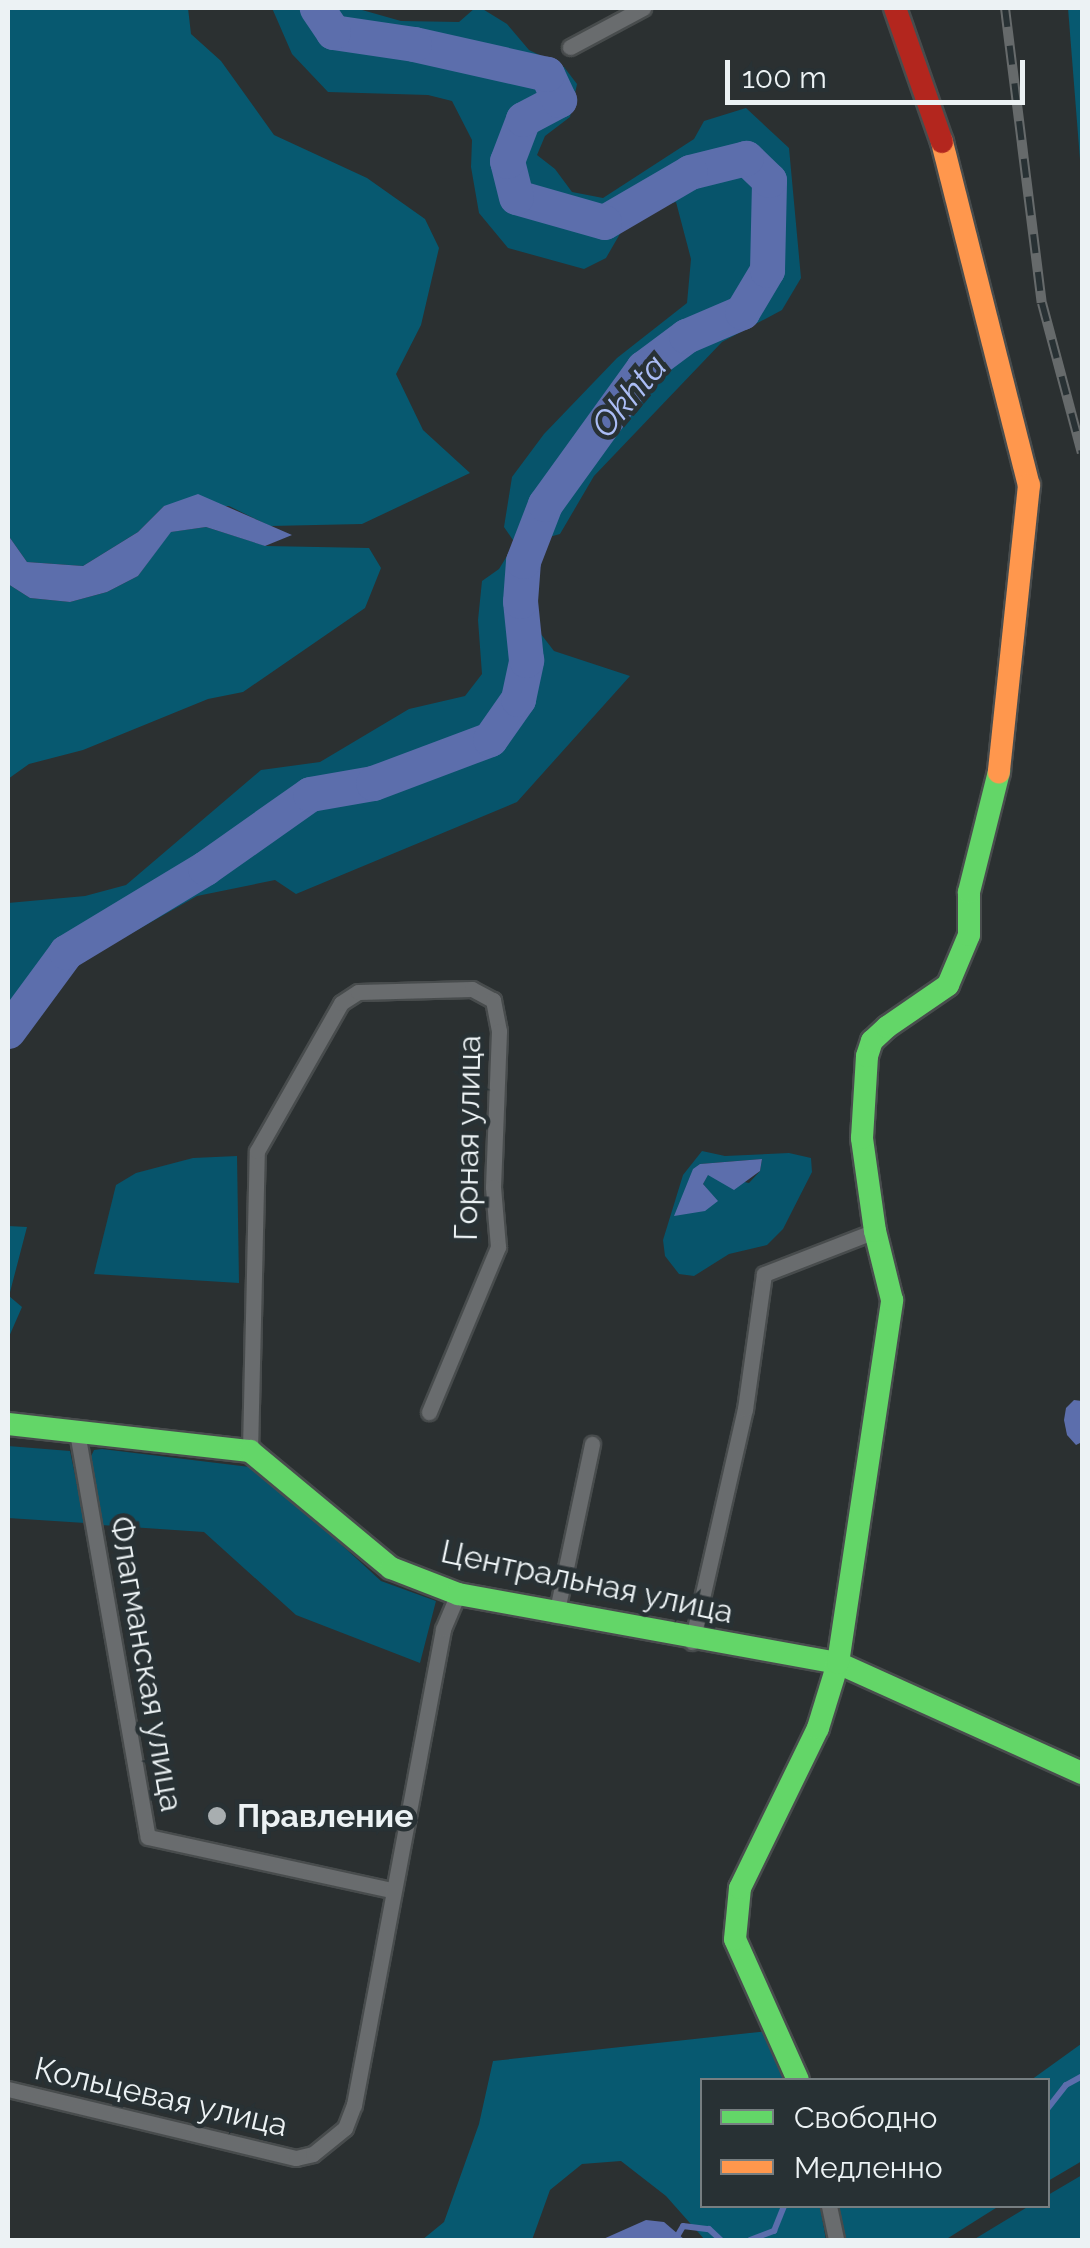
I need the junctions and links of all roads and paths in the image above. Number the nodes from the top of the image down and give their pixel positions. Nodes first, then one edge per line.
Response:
1 (643, 8) edge
2 (896, 8) edge
3 (570, 47) dead end
4 (875, 1231) junction
5 (429, 1412) dead end
6 (8, 1424) edge
7 (76, 1432) junction
8 (592, 1444) dead end
9 (250, 1451) junction
10 (458, 1594) junction
11 (556, 1615) junction
12 (692, 1642) junction
13 (838, 1662) junction
14 (1082, 1773) edge
15 (392, 1890) junction
16 (797, 2078) edge
17 (8, 2089) edge
18 (829, 2208) edge
19 (836, 2240) edge

1 - 3 street
2 - 4 street
4 - 12 street
4 - 13 street
5 - 9 street, Горная улица
6 - 7 street
7 - 9 street
7 - 15 street, Флагманская улица
8 - 11 street
9 - 10 street, Центральная улица
10 - 11 street, Центральная улица
10 - 15 street, Кольцевая улица
11 - 12 street, Центральная улица
12 - 13 street, Центральная улица
13 - 14 street, Центральная улица
13 - 16 street
15 - 17 street, Кольцевая улица
18 - 19 street

